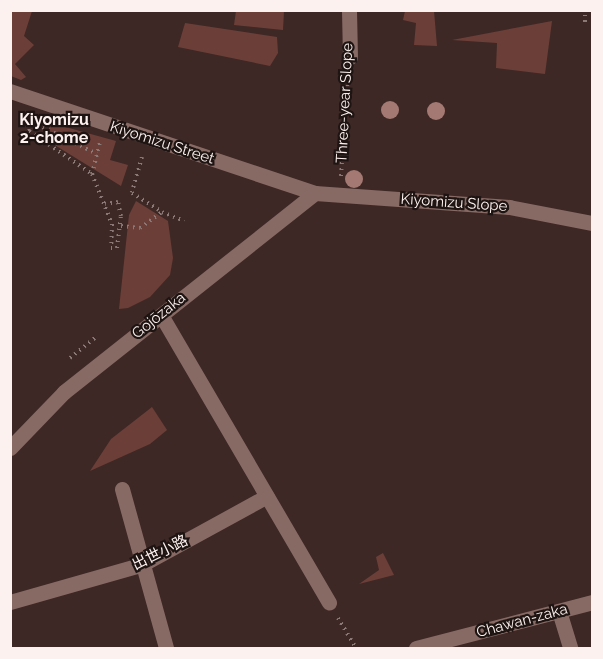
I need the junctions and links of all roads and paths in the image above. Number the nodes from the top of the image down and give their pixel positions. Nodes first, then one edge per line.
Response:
1 (349, 10) edge
2 (585, 10) edge
3 (585, 22) dead end
4 (350, 57) joint
5 (10, 91) edge
6 (32, 124) dead end
7 (47, 131) dead end
8 (147, 139) junction
9 (97, 154) dead end
10 (96, 160) dead end
11 (92, 174) junction
12 (340, 187) junction
13 (315, 193) junction
14 (105, 204) junction
15 (162, 212) junction
16 (184, 221) dead end
17 (592, 223) edge
18 (121, 226) junction
19 (161, 315) junction
20 (10, 448) edge
21 (122, 489) dead end
22 (267, 496) junction
23 (143, 564) junction
24 (10, 602) edge
25 (329, 602) joint
26 (592, 602) edge
27 (559, 611) junction
28 (166, 648) edge
29 (356, 648) edge
30 (416, 648) edge
31 (570, 648) edge

1 - 4 street, Three-year Slope
2 - 3 path
4 - 12 path, Three-year Slope
5 - 8 street, Kiyomizu Street
6 - 11 path
7 - 9 path
8 - 13 street, Kiyomizu Street
8 - 15 path
10 - 11 path
11 - 14 path
12 - 13 street, Kiyomizu Slope
12 - 17 street, Kiyomizu Slope
13 - 19 street, Gojōzaka
14 - 18 path
14 - 18 path
15 - 16 path
15 - 18 path
19 - 20 street, Gojōzaka
19 - 22 street
21 - 23 street
22 - 23 street, 出世小路
22 - 25 street
23 - 24 street, 出世小路
23 - 28 street
25 - 29 path
26 - 27 street, Chawan-zaka
27 - 30 street, Chawan-zaka
27 - 31 street

